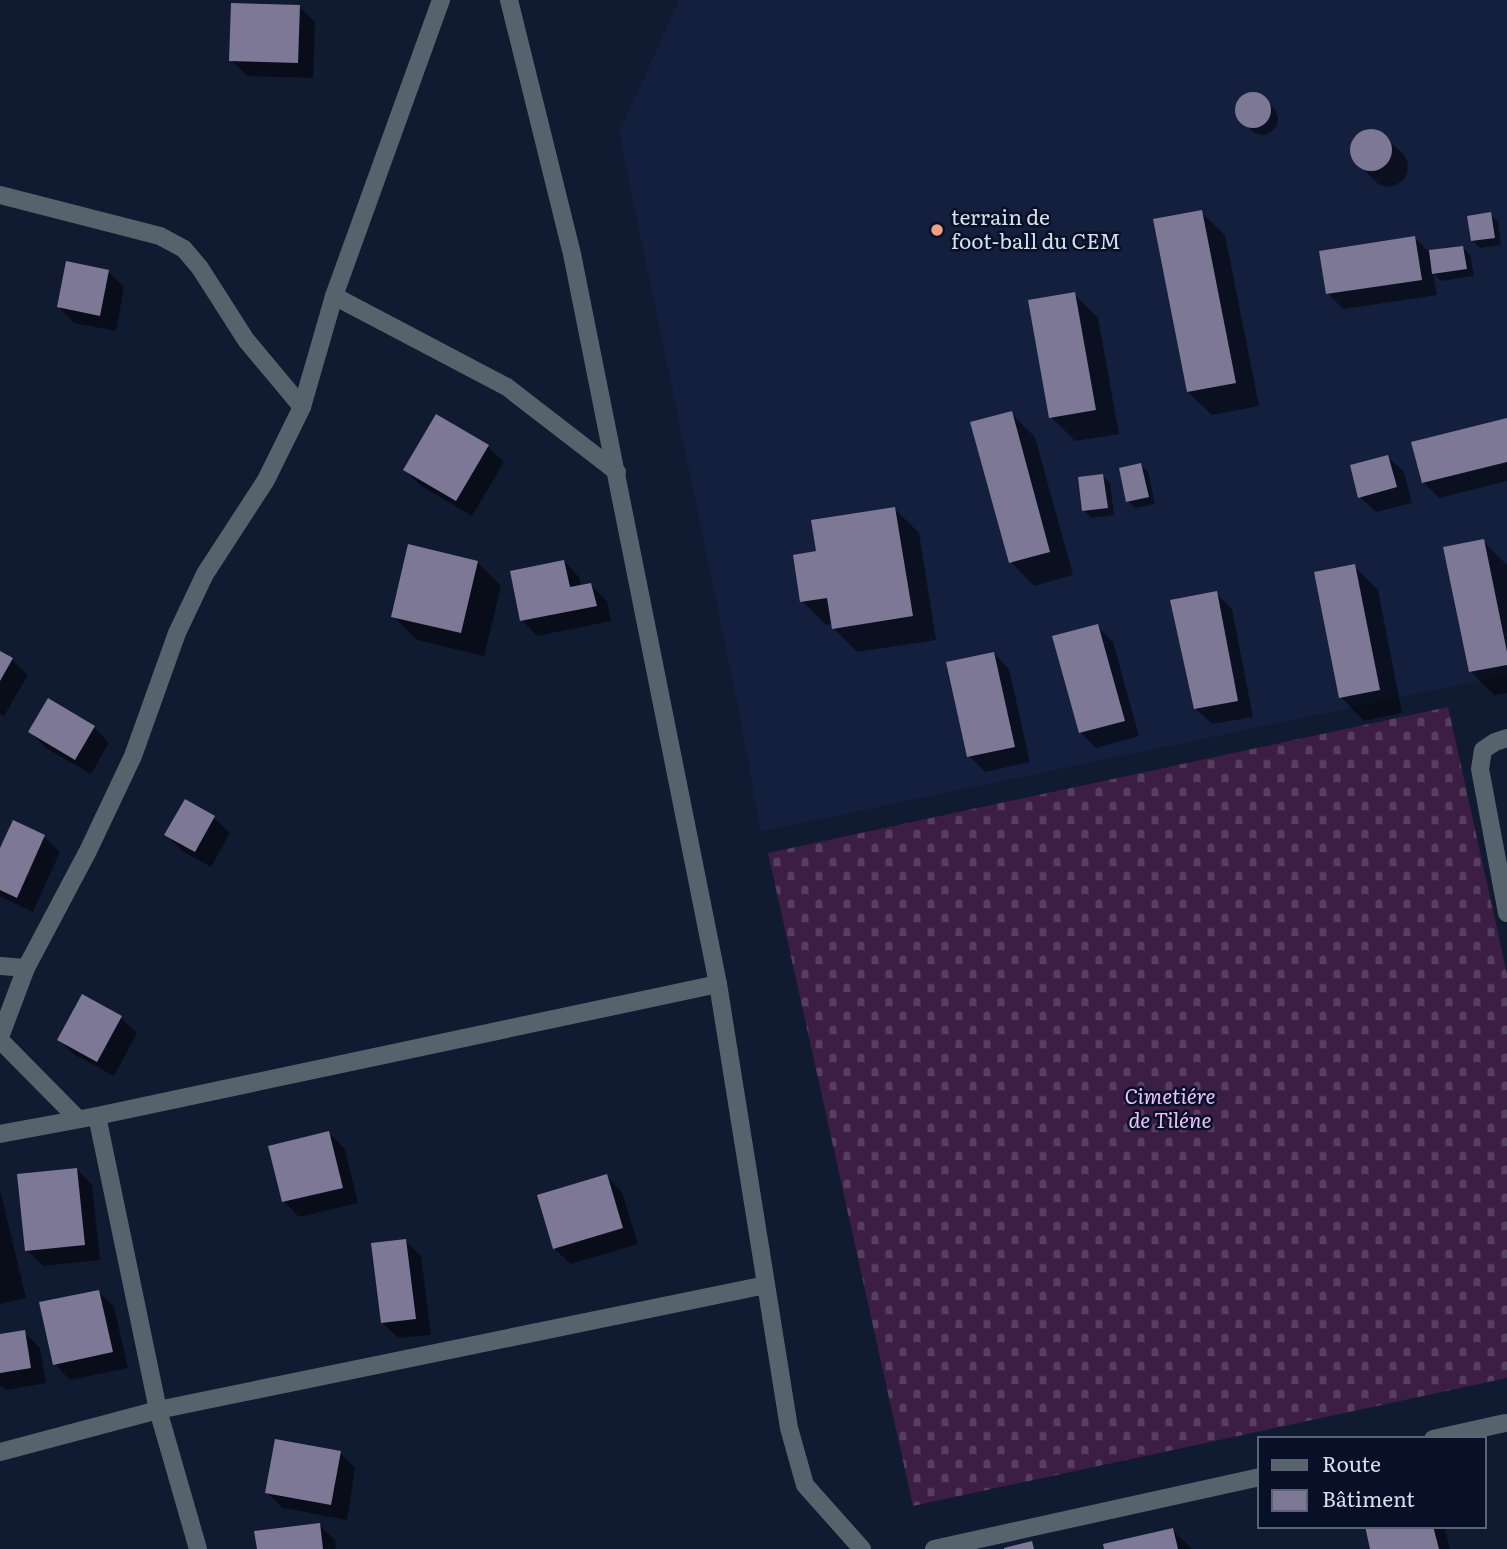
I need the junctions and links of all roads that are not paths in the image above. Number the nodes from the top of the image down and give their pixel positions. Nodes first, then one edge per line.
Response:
1 (441, 0) edge
2 (509, 0) edge
3 (0, 195) edge
4 (334, 296) junction
5 (302, 407) junction
6 (617, 472) junction
7 (1507, 738) edge
8 (1507, 913) edge
9 (0, 966) edge
10 (26, 968) junction
11 (718, 984) junction
12 (0, 1039) edge
13 (97, 1116) junction
14 (78, 1119) junction
15 (0, 1134) edge
16 (766, 1285) junction
17 (158, 1410) junction
18 (1506, 1426) edge
19 (1444, 1437) edge
20 (0, 1452) edge
21 (1258, 1477) edge
22 (198, 1549) edge
23 (862, 1549) edge
24 (934, 1549) edge

1 - 4 street
2 - 6 street
3 - 5 street
4 - 5 street
4 - 6 street
5 - 10 street
6 - 11 street
7 - 8 street
9 - 10 street
10 - 12 street
11 - 13 street
11 - 16 street
12 - 14 street
13 - 14 street
13 - 17 street
14 - 15 street
16 - 17 street
16 - 23 street
17 - 20 street
17 - 22 street
18 - 19 street
21 - 24 street

